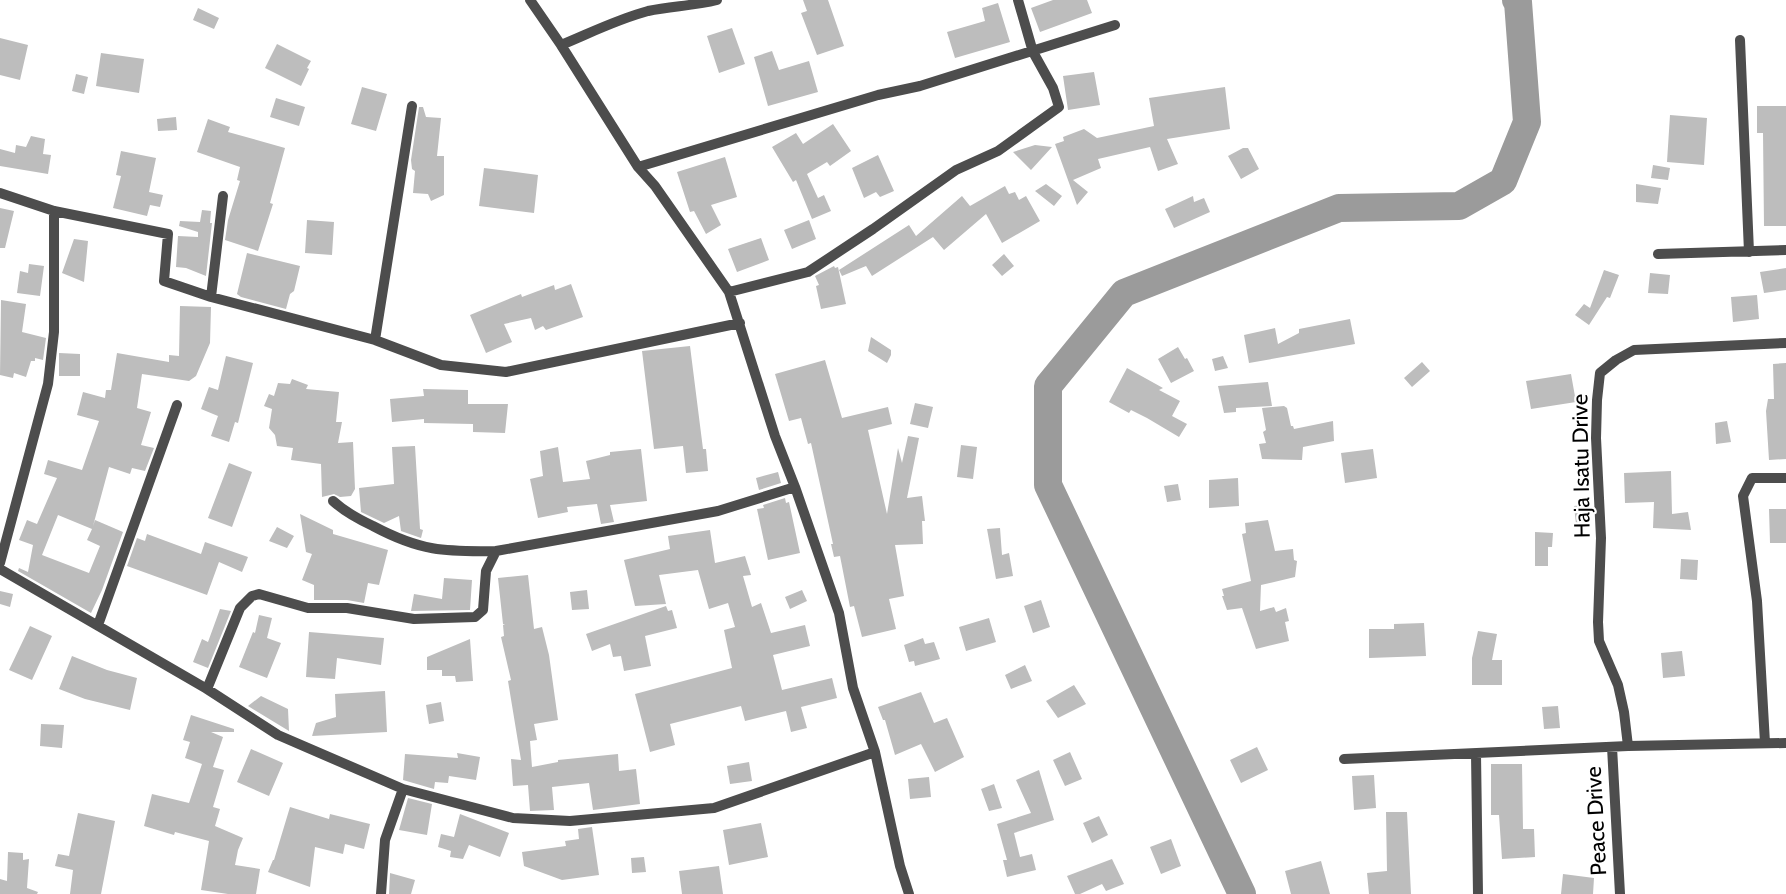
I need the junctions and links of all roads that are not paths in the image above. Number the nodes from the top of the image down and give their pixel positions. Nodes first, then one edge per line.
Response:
1 (530, 0) edge
2 (717, 0) edge
3 (1018, 0) edge
4 (1115, 25) dead end
5 (1740, 40) dead end
6 (561, 45) junction
7 (1033, 51) junction
8 (412, 106) dead end
9 (638, 167) junction
10 (0, 193) edge
11 (222, 196) dead end
12 (54, 211) junction
13 (1786, 250) edge
14 (1749, 252) junction
15 (1658, 254) dead end
16 (729, 292) junction
17 (211, 297) junction
18 (740, 323) junction
19 (375, 340) junction
20 (1786, 343) edge
21 (177, 405) dead end
22 (1786, 478) edge
23 (795, 487) junction
24 (333, 501) dead end
25 (496, 551) junction
26 (0, 563) edge
27 (0, 569) edge
28 (98, 626) junction
29 (207, 689) junction
30 (1765, 743) junction
31 (1786, 743) edge
32 (1628, 746) junction
33 (1612, 747) junction
34 (875, 752) junction
35 (1476, 753) junction
36 (1344, 759) dead end
37 (403, 789) junction
38 (381, 894) edge
39 (909, 894) edge
40 (1478, 894) edge
41 (1620, 894) edge

1 - 6 street
2 - 6 street
3 - 7 street
4 - 7 street
5 - 14 street
6 - 9 street
7 - 9 street
7 - 16 street
8 - 19 street
9 - 16 street
10 - 12 street
11 - 17 street
12 - 17 street
12 - 26 street
13 - 14 street
14 - 15 street
16 - 18 street
17 - 19 street
18 - 19 street
18 - 23 street
20 - 32 street, Haja Isatu Drive
21 - 28 street
22 - 30 street
23 - 25 street
23 - 34 street
24 - 25 street
25 - 29 street
27 - 28 street
28 - 29 street
29 - 37 street
30 - 31 street
30 - 32 street
32 - 33 street
33 - 35 street
33 - 41 street, Peace Drive
34 - 37 street
34 - 39 street
35 - 36 street
35 - 40 street
37 - 38 street

